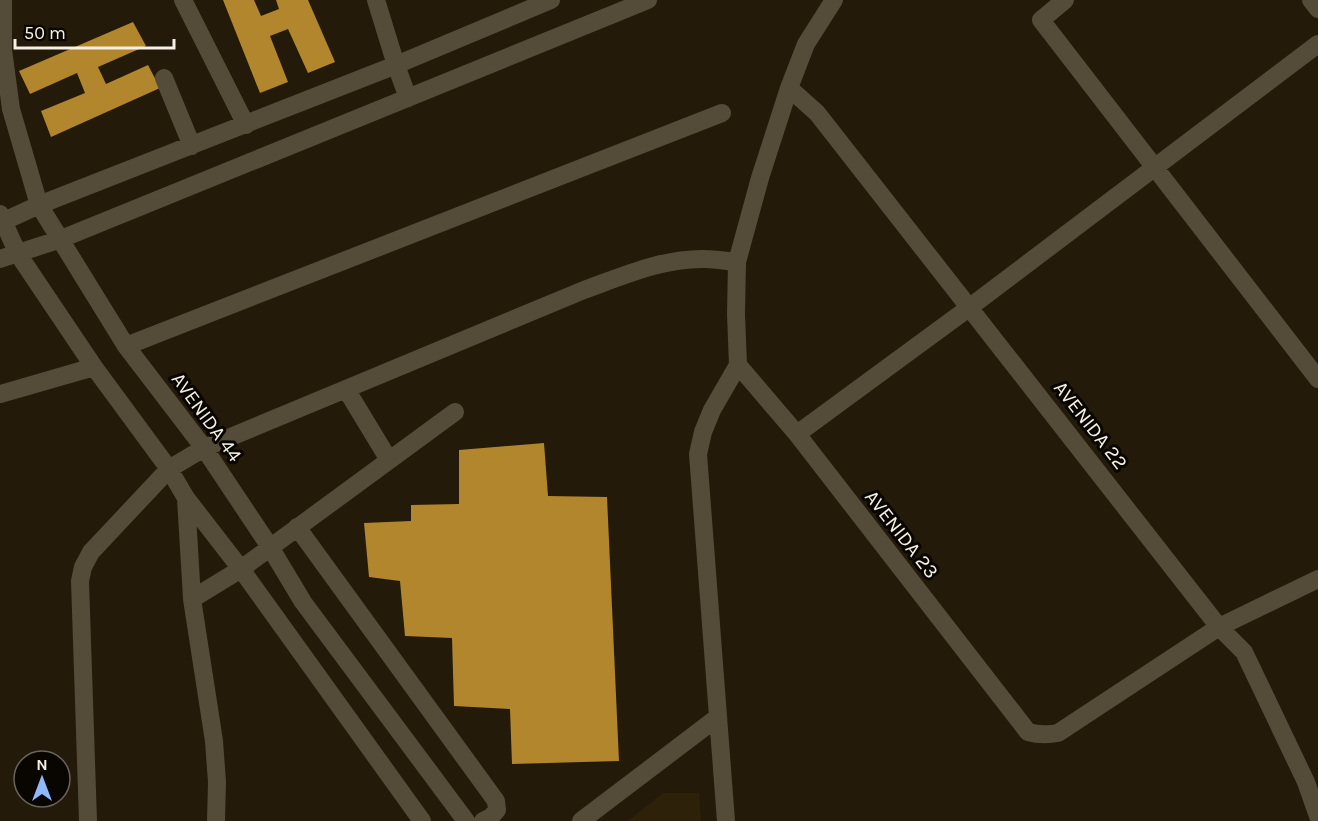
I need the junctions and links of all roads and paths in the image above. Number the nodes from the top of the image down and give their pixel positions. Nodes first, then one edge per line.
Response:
1 (3, 0) edge
2 (183, 0) edge
3 (376, 0) edge
4 (551, 0) edge
5 (834, 0) edge
6 (1065, 0) edge
7 (1311, 0) edge
8 (643, 1) edge
9 (1318, 9) edge
10 (1318, 44) edge
11 (396, 65) junction
12 (164, 78) dead end
13 (789, 88) junction
14 (408, 98) junction
15 (722, 113) dead end
16 (246, 125) junction
17 (192, 146) junction
18 (1155, 166) junction
19 (39, 205) junction
20 (1, 220) edge
21 (61, 238) junction
22 (9, 256) edge
23 (737, 262) junction
24 (970, 307) junction
25 (126, 346) junction
26 (738, 365) junction
27 (94, 367) junction
28 (1318, 379) edge
29 (346, 389) junction
30 (0, 394) edge
31 (455, 412) dead end
32 (797, 434) junction
33 (204, 448) junction
34 (389, 460) junction
35 (169, 469) junction
36 (186, 498) junction
37 (297, 527) junction
38 (270, 547) junction
39 (241, 569) junction
40 (1318, 579) edge
41 (192, 599) junction
42 (1220, 627) junction
43 (718, 717) junction
44 (1318, 816) edge
45 (88, 821) edge
46 (216, 821) edge
47 (422, 821) edge
48 (466, 821) edge
49 (483, 821) edge
50 (580, 821) edge
51 (726, 821) edge

1 - 19 street, AVENIDA 44
2 - 16 street
3 - 11 street
4 - 11 street
5 - 13 street
6 - 18 street
7 - 9 street
8 - 14 street
10 - 18 street
11 - 14 street
11 - 16 street
12 - 17 street
13 - 23 street
13 - 24 street, AVENIDA 22
14 - 21 street
15 - 25 street
16 - 17 street
17 - 19 street
18 - 24 street
18 - 28 street
19 - 20 street
19 - 21 street, AVENIDA 44
20 - 22 street
21 - 22 street
21 - 25 street, AVENIDA 44
22 - 27 street
23 - 26 street
23 - 29 street
24 - 32 street
24 - 42 street, AVENIDA 22
25 - 33 street, AVENIDA 44
26 - 32 street, AVENIDA 23
26 - 43 street
27 - 30 street
27 - 35 street
29 - 33 street
29 - 34 street
31 - 34 street
32 - 42 street, AVENIDA 23
33 - 35 street
33 - 38 street, AVENIDA 44
34 - 37 street
35 - 36 street
35 - 45 street
36 - 39 street
36 - 41 street
37 - 38 street
37 - 49 street
38 - 39 street
38 - 48 street, AVENIDA 44
39 - 41 street
39 - 47 street
40 - 42 street
41 - 46 street
42 - 44 street, AVENIDA 22
43 - 50 street
43 - 51 street

